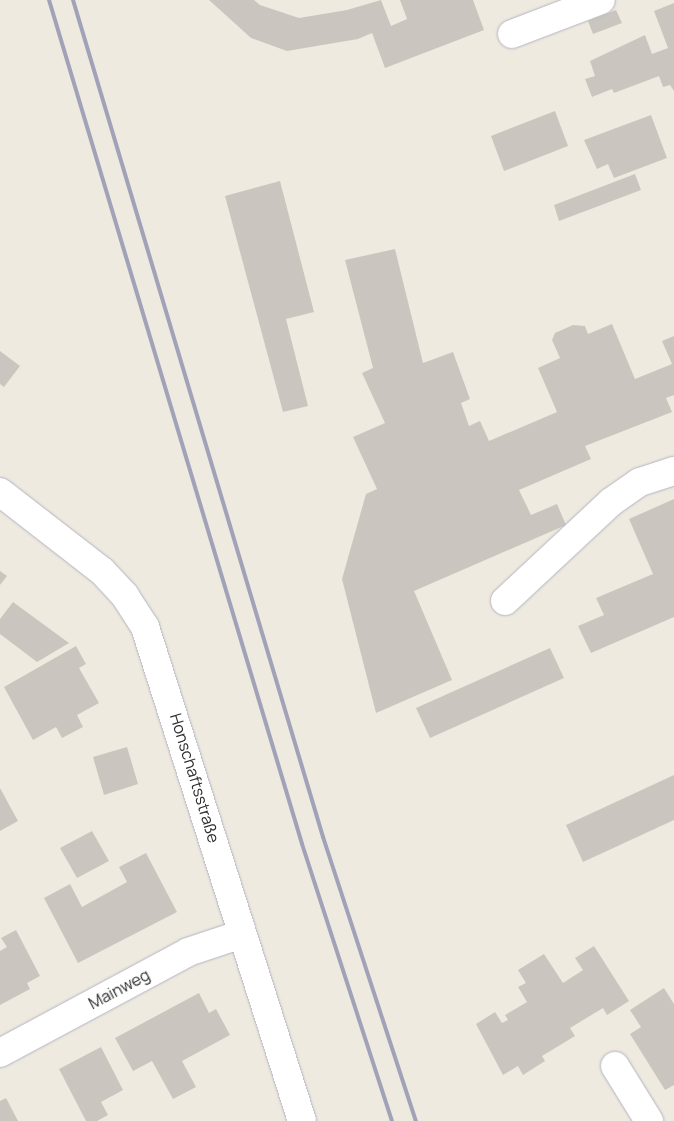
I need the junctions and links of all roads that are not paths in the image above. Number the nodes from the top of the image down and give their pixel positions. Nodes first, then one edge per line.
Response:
1 (601, 0) edge
2 (512, 34) dead end
3 (674, 471) edge
4 (0, 492) edge
5 (505, 602) dead end
6 (242, 934) junction
7 (0, 1053) edge
8 (615, 1066) dead end
9 (302, 1121) edge
10 (648, 1121) edge

1 - 2 street
3 - 5 street
4 - 6 street, Honschaftsstraße
6 - 7 street, Mainweg
6 - 9 street, Honschaftsstraße
8 - 10 street

